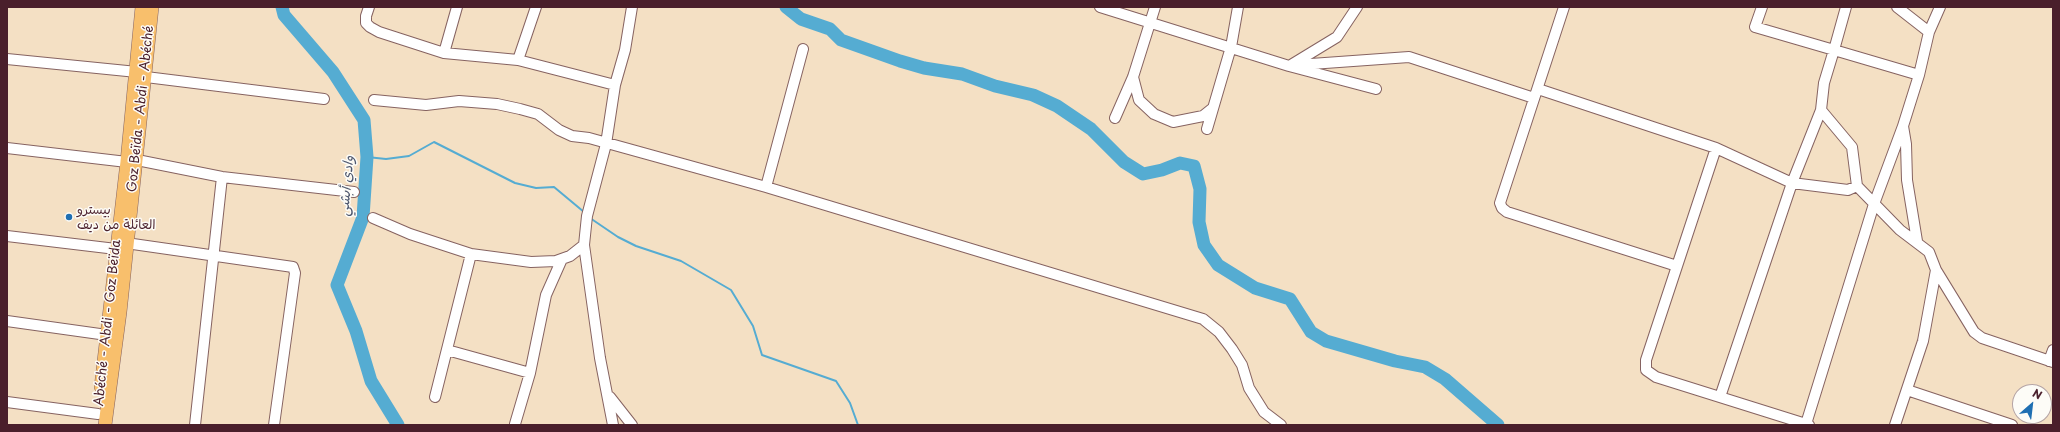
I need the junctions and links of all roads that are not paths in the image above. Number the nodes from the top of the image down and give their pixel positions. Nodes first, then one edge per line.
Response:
1 (142, 7) edge
2 (152, 7) edge
3 (369, 7) edge
4 (457, 7) edge
5 (536, 7) edge
6 (632, 7) edge
7 (1100, 7) edge
8 (1155, 7) edge
9 (1238, 7) edge
10 (1564, 7) edge
11 (1762, 7) edge
12 (1846, 7) edge
13 (1897, 7) edge
14 (1940, 7) edge
15 (1356, 8) edge
16 (1150, 24) junction
17 (1929, 32) junction
18 (1231, 47) junction
19 (803, 49) dead end
20 (1834, 50) junction
21 (444, 53) junction
22 (7, 60) edge
23 (518, 60) junction
24 (1289, 66) junction
25 (141, 75) junction
26 (1919, 75) junction
27 (1133, 77) junction
28 (615, 85) junction
29 (1376, 89) dead end
30 (1536, 94) junction
31 (324, 99) dead end
32 (374, 100) dead end
33 (1213, 108) junction
34 (1821, 110) junction
35 (1116, 118) dead end
36 (1903, 126) junction
37 (1207, 129) dead end
38 (606, 144) junction
39 (7, 148) edge
40 (1716, 148) junction
41 (132, 161) junction
42 (222, 177) junction
43 (1792, 183) junction
44 (766, 186) junction
45 (1857, 186) junction
46 (354, 192) dead end
47 (1874, 204) junction
48 (373, 218) dead end
49 (7, 236) edge
50 (1917, 241) junction
51 (584, 245) junction
52 (121, 246) junction
53 (471, 254) junction
54 (214, 256) junction
55 (562, 259) junction
56 (1677, 266) junction
57 (1936, 270) junction
58 (7, 321) edge
59 (112, 335) junction
60 (447, 350) junction
61 (2053, 350) edge
62 (2051, 362) edge
63 (530, 373) junction
64 (1907, 390) junction
65 (608, 394) junction
66 (435, 397) dead end
67 (1720, 397) junction
68 (7, 402) edge
69 (97, 419) edge
70 (515, 424) dead end
71 (105, 425) edge
72 (197, 425) edge
73 (274, 425) edge
74 (614, 425) edge
75 (632, 425) edge
76 (1281, 425) edge
77 (1808, 425) edge
78 (1895, 425) edge
79 (2012, 425) edge

1 - 25 main road, Abéché - Abdi - Goz Beïda
2 - 25 main road, Goz Beïda - Abdi - Abéché
3 - 21 street
4 - 21 street
5 - 23 street
6 - 28 street
7 - 16 street
8 - 16 street
9 - 18 street
10 - 30 street
11 - 20 street
12 - 20 street
13 - 17 street
14 - 17 street
15 - 24 street
16 - 18 street
16 - 27 street
17 - 26 street
18 - 24 street
18 - 33 street
19 - 44 street
20 - 26 street
20 - 34 street
21 - 23 street
22 - 25 street
23 - 28 street
24 - 29 street
24 - 30 street
25 - 31 street
25 - 41 main road, Abéché - Abdi - Goz Beïda
26 - 36 street
27 - 33 street
27 - 35 street
28 - 38 street
30 - 40 street
30 - 56 street
32 - 38 street
33 - 37 street
34 - 43 street
34 - 45 street
36 - 47 street
36 - 50 street
38 - 44 street
38 - 51 street
39 - 41 street
40 - 43 street
40 - 56 street
41 - 42 street
41 - 52 main road, Abéché - Abdi - Goz Beïda
42 - 46 street
42 - 54 street
43 - 45 street
43 - 67 street
44 - 76 street
45 - 47 street
47 - 50 street
47 - 77 street
48 - 53 street
49 - 52 street
50 - 57 street
51 - 55 street
51 - 65 street
52 - 54 street
52 - 59 main road, Abéché - Abdi - Goz Beïda
53 - 55 street
53 - 60 street
54 - 72 street
54 - 73 street
55 - 63 street
56 - 67 street
57 - 62 street
57 - 64 street
58 - 59 street
59 - 69 main road, Abéché - Abdi - Goz Beïda
59 - 71 main road
60 - 63 street
60 - 66 street
61 - 62 street
63 - 70 street
64 - 78 street
64 - 79 street
65 - 74 street
65 - 75 street
67 - 77 street
68 - 69 street

